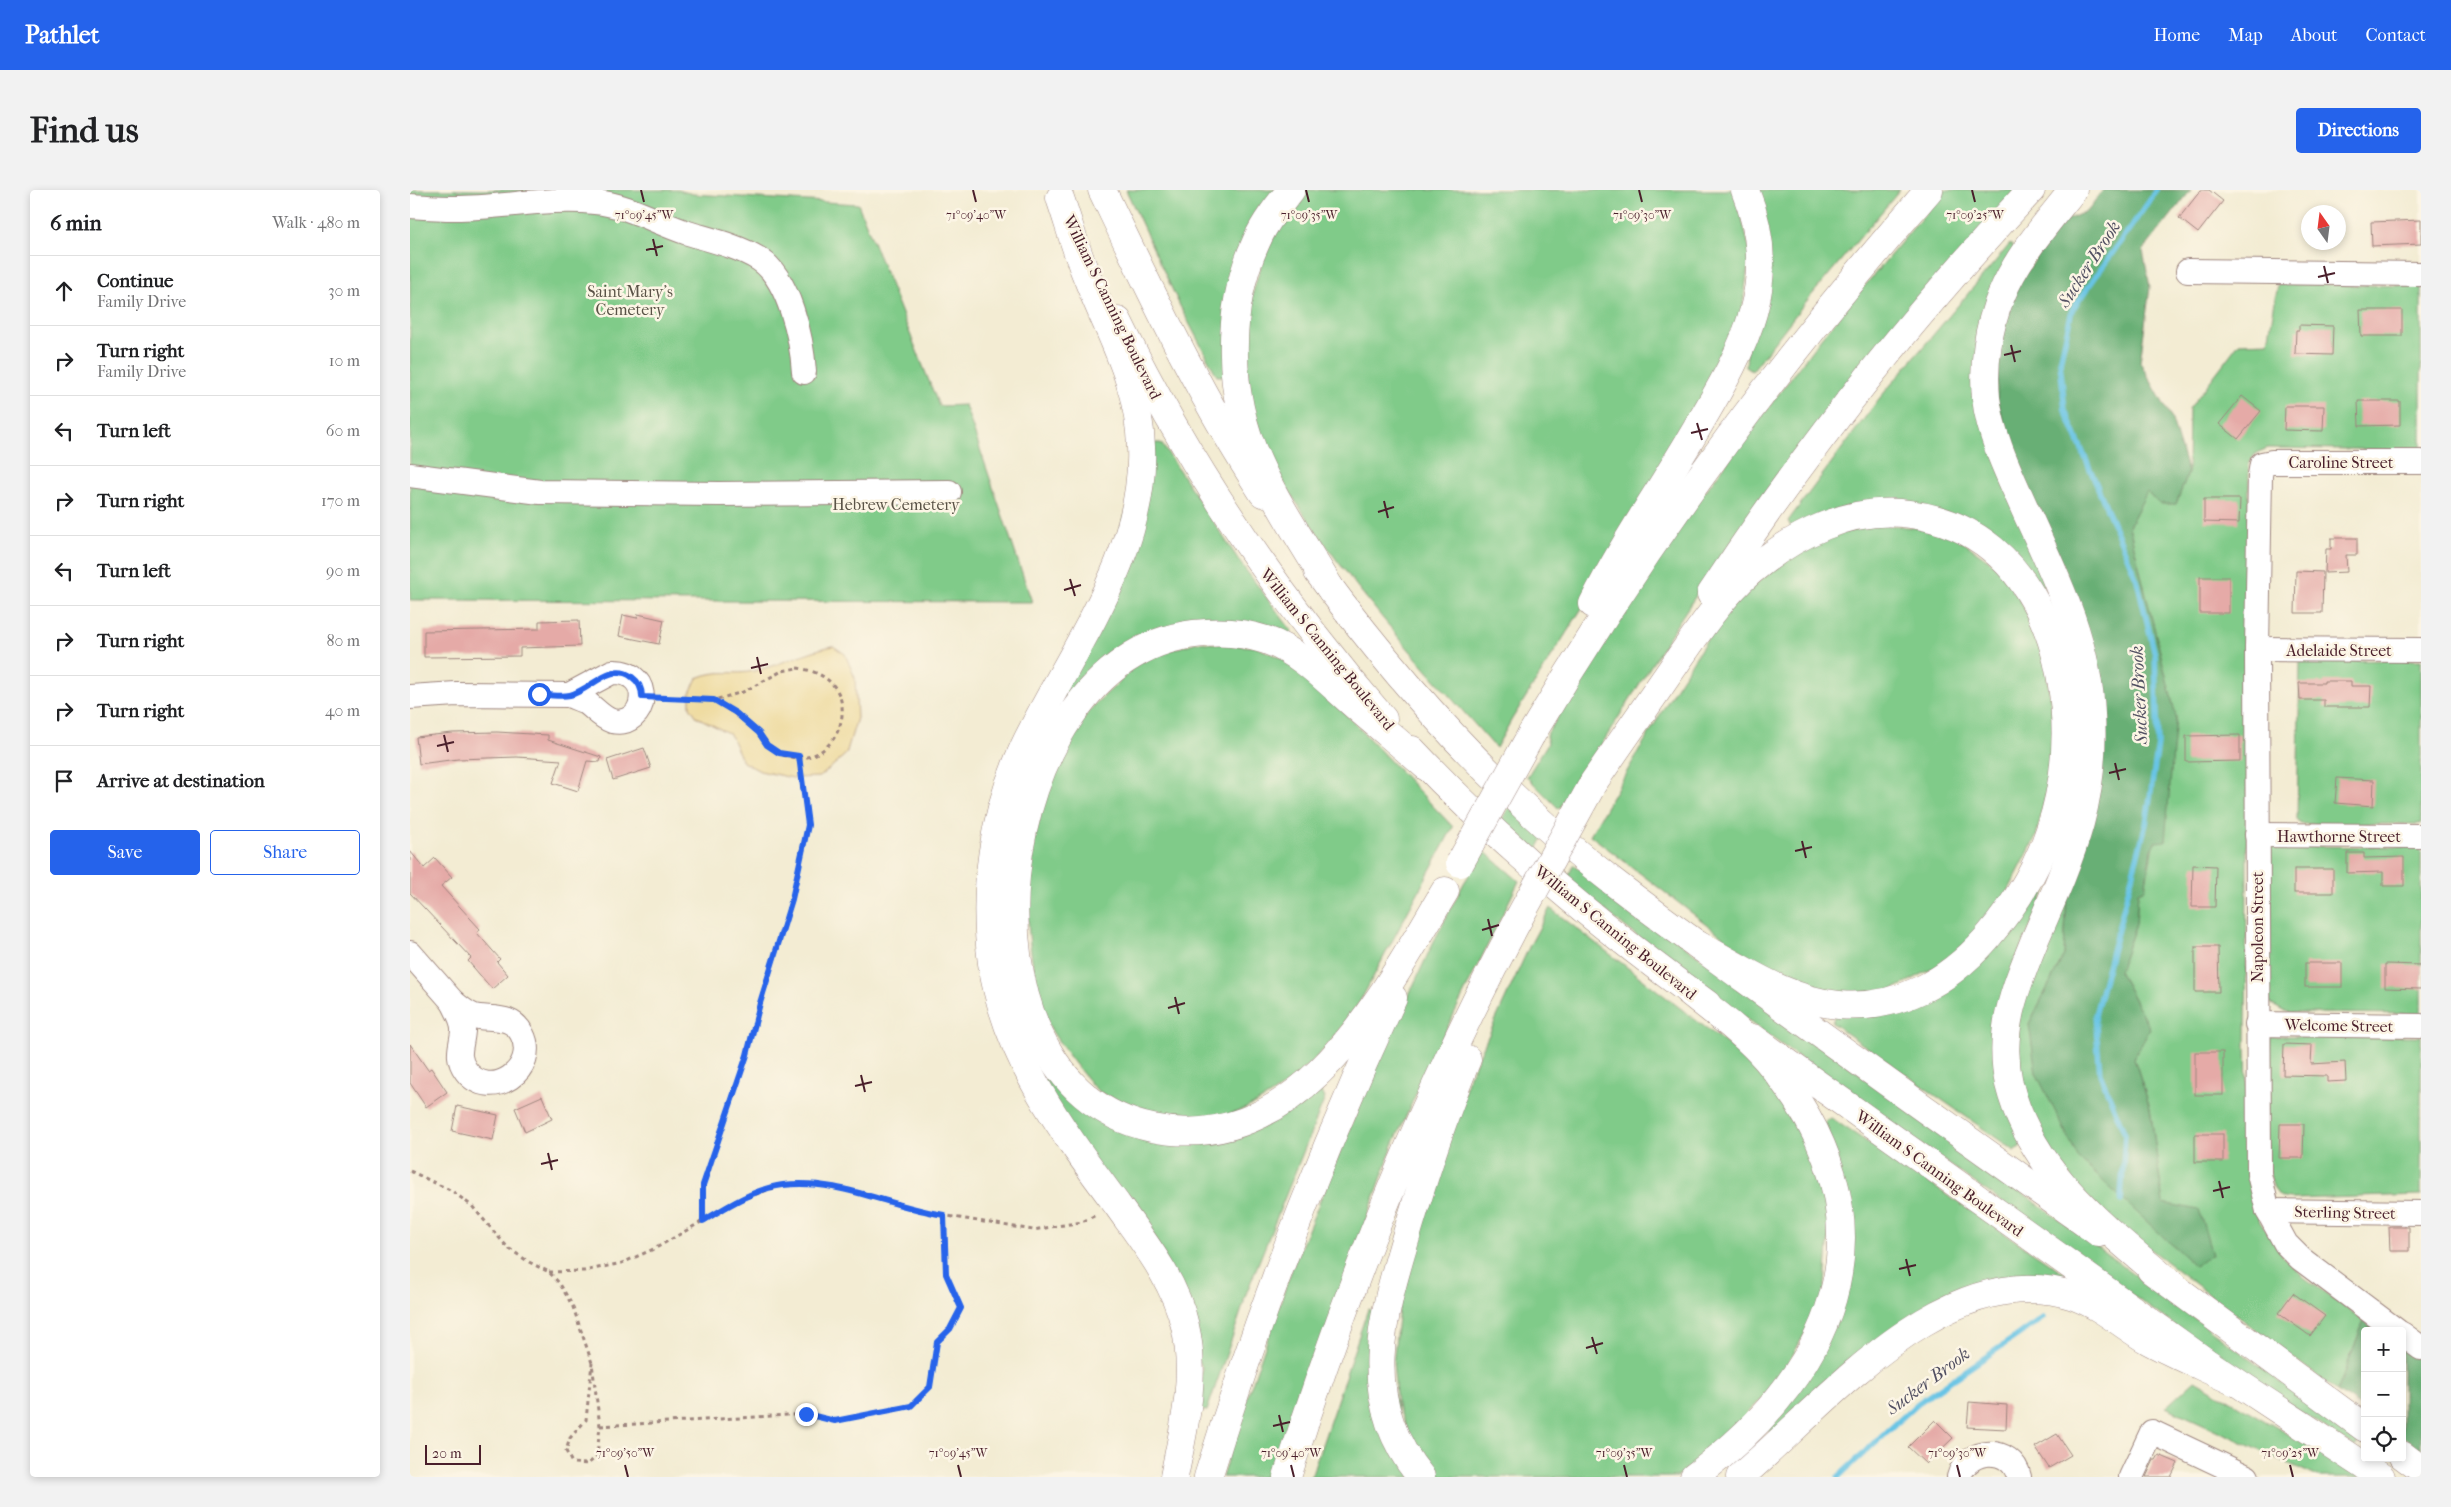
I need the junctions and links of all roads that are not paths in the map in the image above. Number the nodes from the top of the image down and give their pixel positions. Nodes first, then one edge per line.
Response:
1 (1102, 190) edge
2 (1291, 190) edge
3 (1745, 190) edge
4 (1929, 190) edge
5 (2031, 190) edge
6 (2073, 190) edge
7 (1058, 194) edge
8 (410, 206) edge
9 (2188, 271) dead end
10 (2421, 274) edge
11 (804, 372) dead end
12 (2421, 462) edge
13 (2262, 464) joint
14 (410, 475) edge
15 (949, 492) dead end
16 (1332, 591) junction
17 (2257, 649) junction
18 (2421, 650) edge
19 (569, 695) junction
20 (410, 697) edge
21 (1537, 724) junction
22 (1427, 767) junction
23 (1592, 786) junction
24 (2257, 835) junction
25 (2421, 836) edge
26 (1445, 891) junction
27 (1515, 924) junction
28 (1698, 945) junction
29 (410, 953) edge
30 (1687, 990) junction
31 (453, 1002) dead end
32 (2257, 1024) junction
33 (2421, 1026) edge
34 (2268, 1211) junction
35 (2421, 1213) edge
36 (2171, 1284) junction
37 (2392, 1327) edge
38 (2406, 1337) edge
39 (2421, 1348) edge
40 (2235, 1382) junction
41 (2361, 1425) edge
42 (2406, 1458) edge
43 (2421, 1469) edge
44 (1174, 1477) edge
45 (1208, 1477) edge
46 (1287, 1477) edge
47 (1421, 1477) edge
48 (1694, 1477) edge
49 (1740, 1477) edge
50 (1959, 1477) edge
51 (2020, 1477) edge
52 (2131, 1477) edge
53 (2247, 1477) edge
54 (2381, 1477) edge

1 - 16 main road
2 - 16 main road
3 - 21 main road
4 - 21 main road
5 - 23 main road
6 - 36 main road
7 - 22 main road, William S Canning Boulevard
7 - 44 main road
8 - 11 street
9 - 10 street
12 - 13 street, Caroline Street
13 - 17 street, Napoleon Street
14 - 15 street
16 - 28 main road
17 - 18 street, Adelaide Street
17 - 24 street, Napoleon Street
19 - 19 street
19 - 20 street
21 - 26 main road, bridge
22 - 26 main road
22 - 30 main road, William S Canning Boulevard
23 - 27 main road, bridge
23 - 28 main road
24 - 25 street, Hawthorne Street
24 - 32 street, Napoleon Street
26 - 45 main road
27 - 46 main road
27 - 47 main road
28 - 36 main road
29 - 31 street
30 - 40 main road, William S Canning Boulevard
30 - 48 main road
32 - 33 street, Welcome Street
32 - 34 street, Napoleon Street
34 - 35 street, Sterling Street
34 - 37 street, Napoleon Street
36 - 41 main road
38 - 39 street
40 - 49 main road
40 - 54 main road, William S Canning Boulevard
42 - 43 main road
50 - 51 street
52 - 53 street

